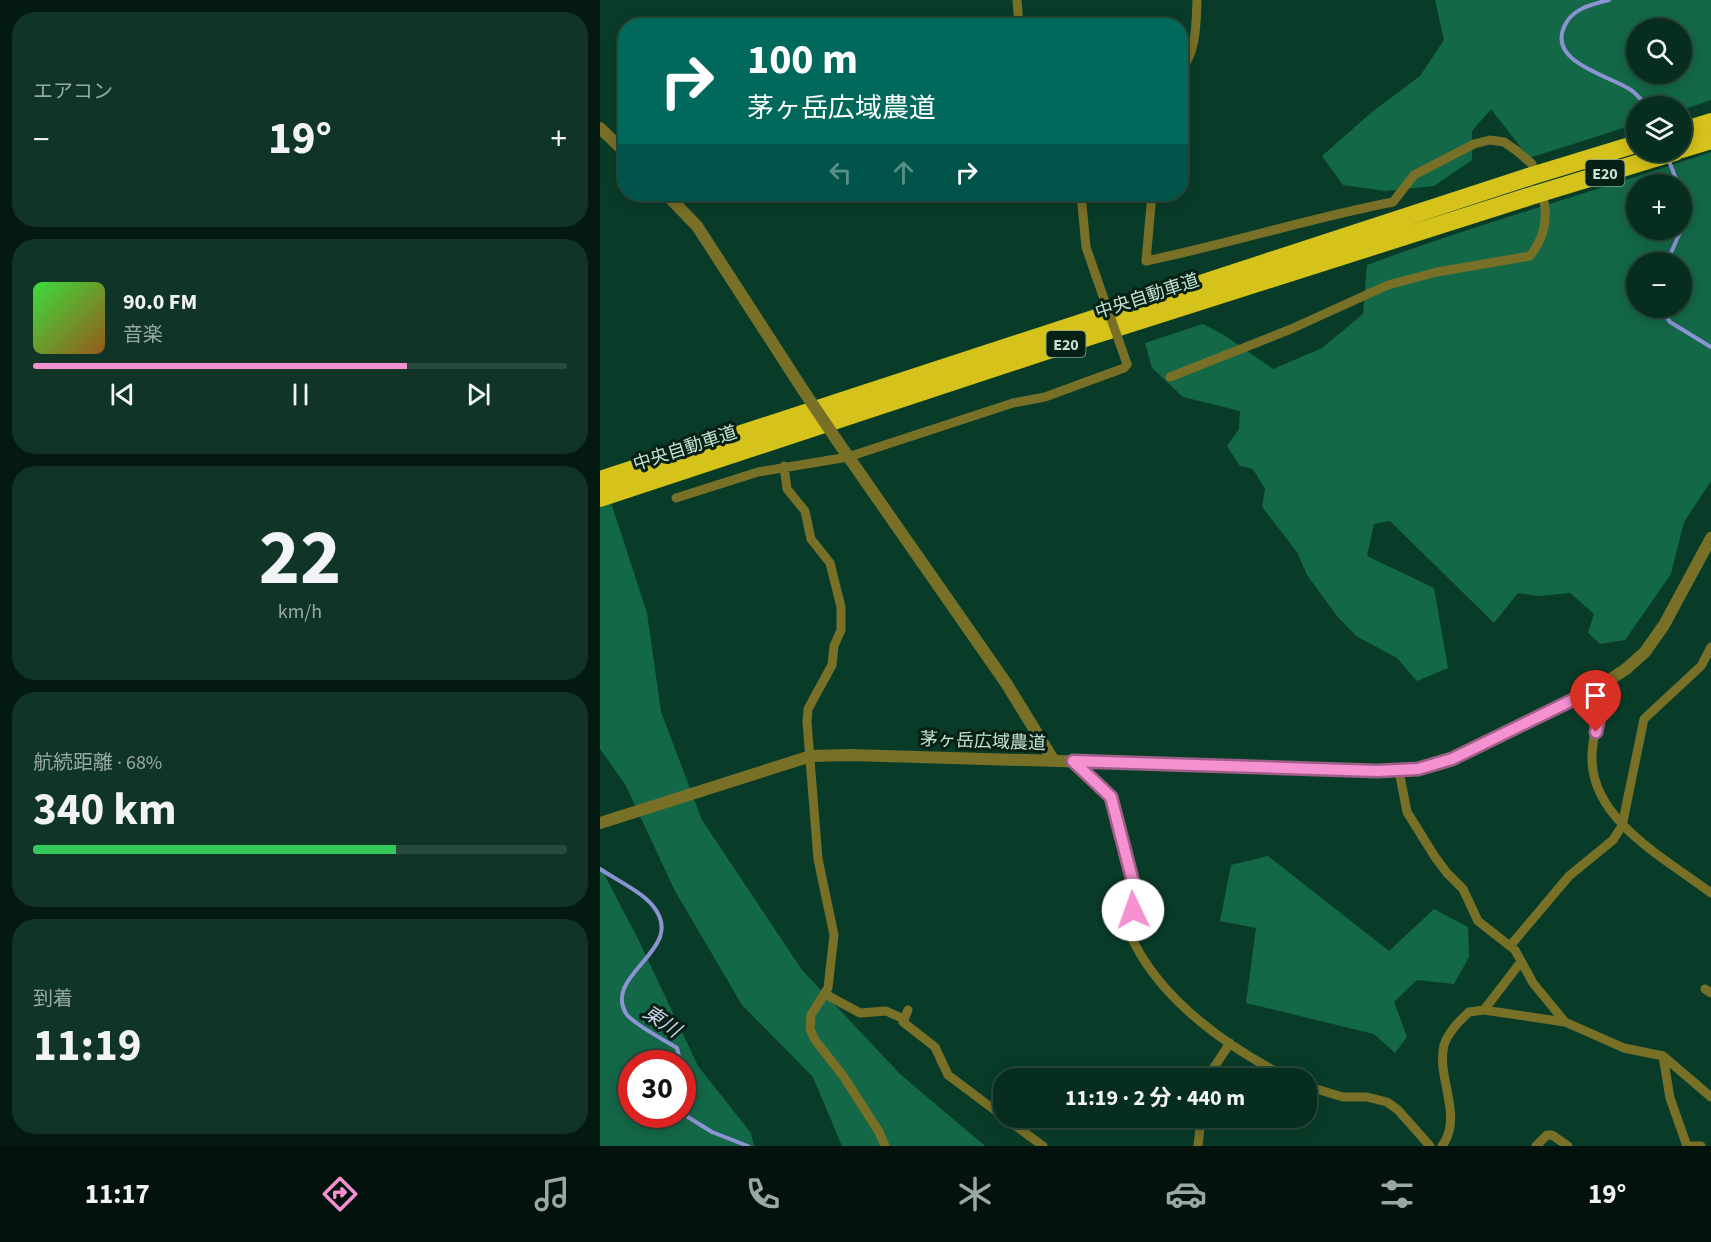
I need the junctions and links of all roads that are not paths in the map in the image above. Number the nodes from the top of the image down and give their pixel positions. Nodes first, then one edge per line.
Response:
1 (1017, 0) edge
2 (1197, 0) edge
3 (1018, 18) edge
4 (1188, 59) edge
5 (1711, 122) edge
6 (600, 128) edge
7 (1692, 128) edge
8 (1711, 140) edge
9 (618, 145) edge
10 (1692, 146) edge
11 (1626, 148) edge
12 (1633, 162) edge
13 (1531, 186) junction
14 (673, 201) edge
15 (1082, 201) edge
16 (1151, 201) edge
17 (1170, 377) dead end
18 (848, 457) junction
19 (784, 466) junction
20 (600, 480) edge
21 (600, 498) edge
22 (676, 498) dead end
23 (1711, 538) edge
24 (1711, 647) edge
25 (1597, 688) junction
26 (812, 756) junction
27 (1054, 760) junction
28 (1073, 761) junction
29 (1400, 771) junction
30 (600, 823) edge
31 (1622, 826) junction
32 (1711, 893) edge
33 (1510, 946) junction
34 (1520, 963) junction
35 (825, 994) junction
36 (1484, 1010) junction
37 (1566, 1022) junction
38 (1230, 1042) junction
39 (1663, 1056) junction
40 (1213, 1068) edge
41 (1269, 1068) edge
42 (1317, 1089) edge
43 (1711, 1096) edge
44 (993, 1109) edge
45 (1019, 1128) edge
46 (1200, 1128) edge
47 (885, 1146) edge
48 (1043, 1146) edge
49 (1198, 1146) edge
50 (1430, 1146) edge
51 (1442, 1146) edge
52 (1536, 1146) edge
53 (1568, 1146) edge
54 (1687, 1146) edge
55 (1701, 1146) edge

1 - 3 street
2 - 4 street
5 - 7 highway
6 - 9 street
8 - 10 highway
11 - 13 highway, 中央自動車道 / E20, bridge
12 - 13 highway, 中央自動車道 / E20, bridge
13 - 20 highway, 中央自動車道 / E20
13 - 21 highway, 中央自動車道 / E20
14 - 18 street, bridge
15 - 18 street, bridge
16 - 17 street
18 - 19 street
18 - 27 street
19 - 22 street
19 - 26 street
23 - 25 street, 茅ヶ岳広域農道
24 - 31 street
25 - 29 street, 茅ヶ岳広域農道
25 - 31 street
26 - 27 street, 茅ヶ岳広域農道
26 - 30 street, 茅ヶ岳広域農道
26 - 35 street
27 - 28 street, 茅ヶ岳広域農道
28 - 29 street, 茅ヶ岳広域農道
28 - 38 street
29 - 33 street
31 - 32 street
31 - 33 street
33 - 34 street
34 - 36 street
34 - 37 street
35 - 44 street
35 - 47 street
36 - 37 street
36 - 51 street
37 - 39 street
38 - 40 street
38 - 41 street
39 - 43 street
39 - 54 street
42 - 50 street
45 - 48 street
46 - 49 street
52 - 53 street
54 - 55 street

